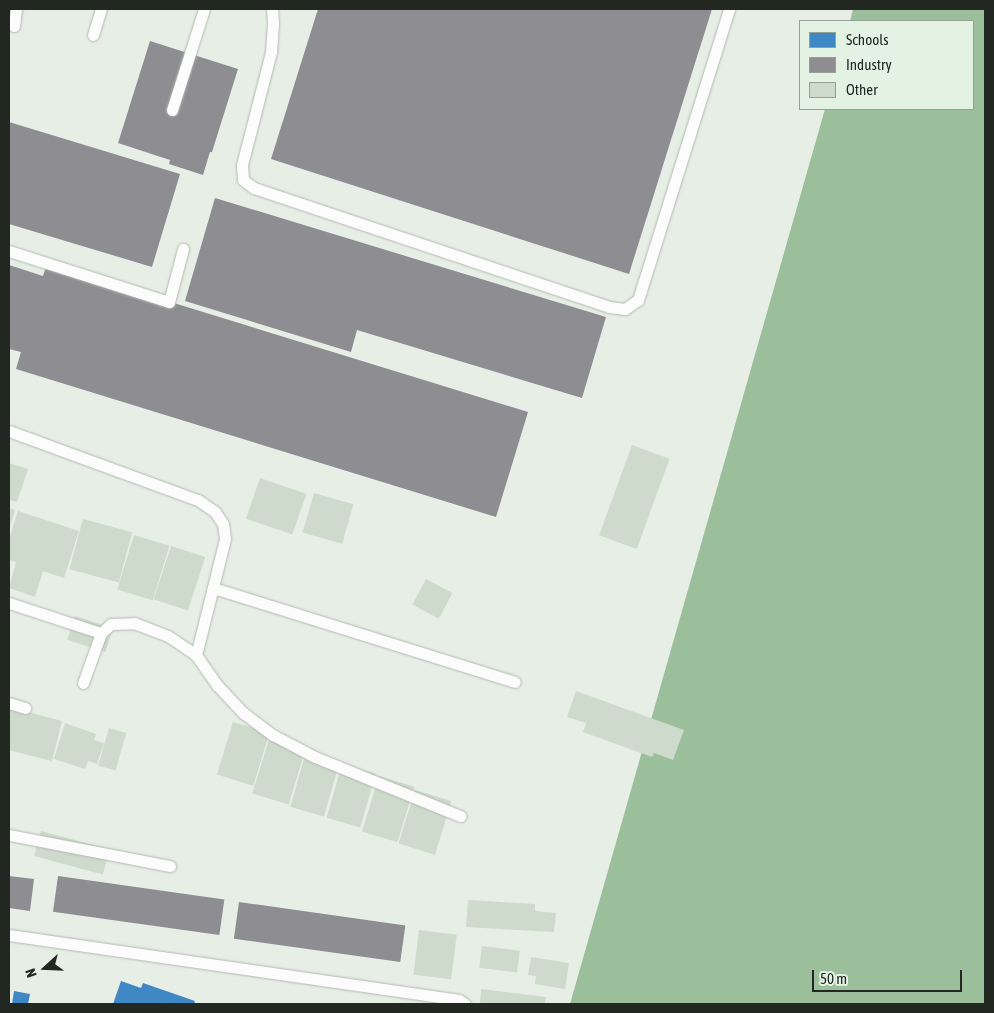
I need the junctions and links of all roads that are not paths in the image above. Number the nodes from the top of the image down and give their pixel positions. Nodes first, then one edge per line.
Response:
1 (16, 9) edge
2 (101, 9) edge
3 (204, 9) edge
4 (272, 9) edge
5 (729, 9) edge
6 (14, 26) dead end
7 (93, 35) dead end
8 (172, 110) dead end
9 (183, 249) dead end
10 (9, 251) edge
11 (9, 431) edge
12 (213, 588) junction
13 (9, 603) edge
14 (100, 633) junction
15 (196, 655) junction
16 (516, 682) dead end
17 (83, 683) dead end
18 (9, 703) edge
19 (25, 708) dead end
20 (460, 816) dead end
21 (9, 834) edge
22 (170, 866) dead end
23 (9, 935) edge
24 (465, 1004) edge

1 - 6 lane
2 - 7 lane
3 - 8 lane
4 - 5 lane
9 - 10 lane
11 - 12 lane
12 - 15 lane
12 - 16 lane
13 - 14 lane
14 - 15 lane
14 - 17 lane
15 - 20 lane
18 - 19 lane
21 - 22 lane
23 - 24 lane

